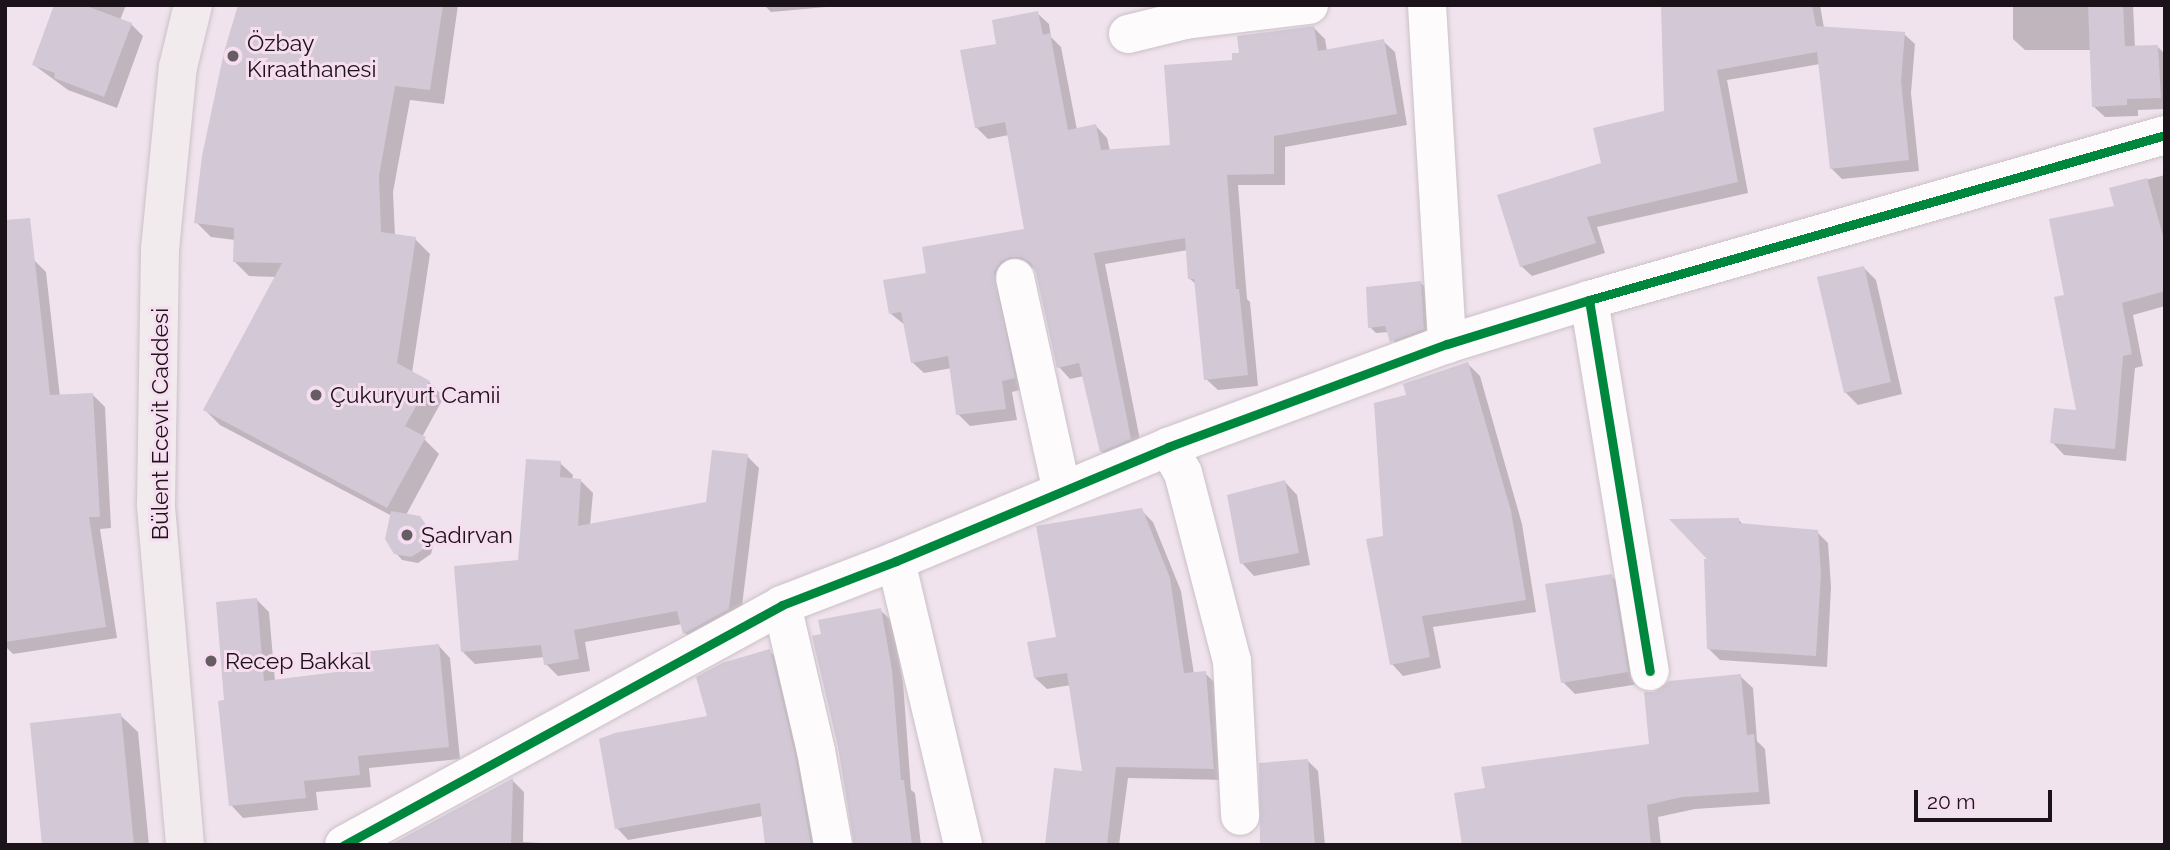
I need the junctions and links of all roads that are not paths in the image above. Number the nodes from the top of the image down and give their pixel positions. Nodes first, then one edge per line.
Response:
1 (193, 5) edge
2 (1309, 5) edge
3 (1427, 5) edge
4 (1128, 34) dead end
5 (2165, 135) edge
6 (1014, 278) dead end
7 (1589, 300) junction
8 (1447, 344) junction
9 (1168, 447) junction
10 (1062, 491) junction
11 (896, 561) junction
12 (782, 605) junction
13 (1650, 671) dead end
14 (1240, 816) dead end
15 (185, 845) edge
16 (344, 845) edge
17 (833, 845) edge
18 (962, 845) edge

1 - 15 main road, Bülent Ecevit Caddesi
2 - 4 street
3 - 8 street
5 - 7 street
6 - 10 street
7 - 8 street
7 - 13 street
8 - 9 street
9 - 10 street
9 - 14 street
10 - 11 street
11 - 12 street
11 - 18 street
12 - 16 street
12 - 17 street

